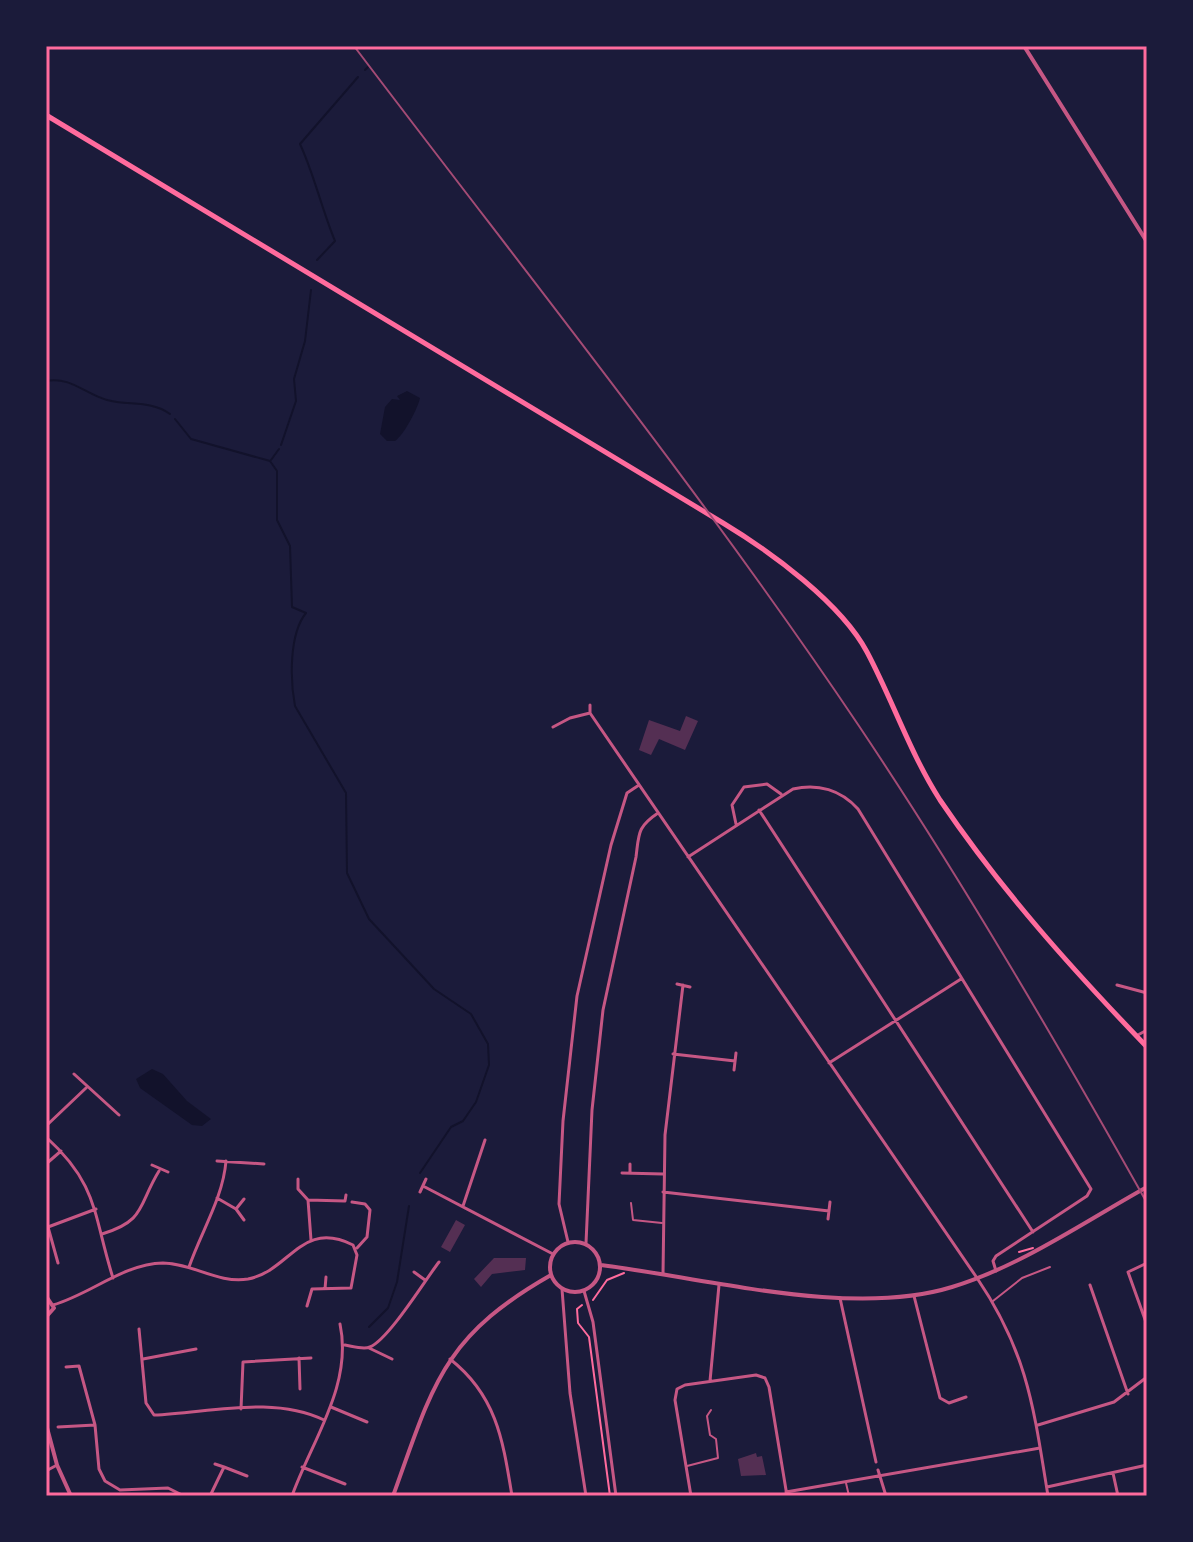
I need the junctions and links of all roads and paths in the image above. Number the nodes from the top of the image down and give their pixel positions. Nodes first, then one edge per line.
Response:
1 (1024, 46) edge
2 (46, 115) edge
3 (1147, 242) edge
4 (590, 705) dead end
5 (590, 713) junction
6 (553, 727) dead end
7 (640, 784) junction
8 (781, 795) junction
9 (759, 810) junction
10 (658, 813) junction
11 (736, 824) junction
12 (688, 857) junction
13 (962, 979) junction
14 (677, 984) dead end
15 (683, 985) junction
16 (1117, 985) dead end
17 (690, 987) dead end
18 (1147, 993) edge
19 (895, 1020) junction
20 (1147, 1030) edge
21 (1136, 1036) junction
22 (1146, 1045) edge
23 (736, 1053) dead end
24 (673, 1054) junction
25 (735, 1061) junction
26 (829, 1063) junction
27 (734, 1070) dead end
28 (74, 1074) dead end
29 (86, 1088) junction
30 (119, 1115) dead end
31 (46, 1126) edge
32 (46, 1137) edge
33 (485, 1140) dead end
34 (61, 1151) junction
35 (217, 1161) dead end
36 (226, 1161) junction
37 (46, 1164) edge
38 (264, 1164) dead end
39 (630, 1164) dead end
40 (152, 1165) dead end
41 (159, 1171) junction
42 (168, 1172) dead end
43 (622, 1173) dead end
44 (630, 1173) junction
45 (663, 1174) junction
46 (298, 1179) dead end
47 (426, 1179) dead end
48 (423, 1186) junction
49 (1147, 1187) edge
50 (420, 1192) dead end
51 (663, 1192) junction
52 (346, 1195) dead end
53 (217, 1198) junction
54 (244, 1199) dead end
55 (308, 1200) junction
56 (352, 1202) dead end
57 (830, 1202) dead end
58 (631, 1203) dead end
59 (463, 1206) junction
60 (96, 1209) junction
61 (236, 1209) junction
62 (829, 1211) junction
63 (828, 1219) dead end
64 (244, 1220) dead end
65 (663, 1223) junction
66 (47, 1227) edge
67 (1033, 1232) junction
68 (102, 1234) junction
69 (311, 1240) junction
70 (568, 1242) junction
71 (586, 1243) junction
72 (1032, 1245) dead end
73 (357, 1248) junction
74 (553, 1254) junction
75 (1013, 1256) dead end
76 (439, 1262) dead end
77 (58, 1263) dead end
78 (1147, 1263) edge
79 (601, 1265) junction
80 (189, 1267) junction
81 (1050, 1267) dead end
82 (625, 1268) junction
83 (996, 1271) junction
84 (414, 1272) dead end
85 (663, 1274) junction
86 (551, 1275) junction
87 (326, 1277) dead end
88 (113, 1278) junction
89 (977, 1278) junction
90 (425, 1280) junction
91 (719, 1282) junction
92 (1090, 1285) dead end
93 (325, 1289) junction
94 (562, 1289) junction
95 (584, 1291) junction
96 (46, 1296) edge
97 (914, 1296) junction
98 (840, 1298) junction
99 (992, 1302) junction
100 (588, 1304) junction
101 (53, 1305) junction
102 (307, 1306) dead end
103 (46, 1317) edge
104 (340, 1324) dead end
105 (1147, 1325) edge
106 (139, 1329) dead end
107 (345, 1345) junction
108 (369, 1348) junction
109 (196, 1349) dead end
110 (299, 1358) junction
111 (311, 1358) dead end
112 (143, 1359) junction
113 (392, 1359) dead end
114 (450, 1359) junction
115 (66, 1367) dead end
116 (1147, 1377) edge
117 (710, 1381) junction
118 (300, 1389) dead end
119 (1128, 1394) junction
120 (966, 1397) dead end
121 (331, 1407) junction
122 (241, 1409) junction
123 (711, 1410) dead end
124 (324, 1420) junction
125 (367, 1422) dead end
126 (46, 1424) edge
127 (95, 1425) junction
128 (1038, 1425) junction
129 (58, 1427) dead end
130 (1040, 1448) junction
131 (876, 1462) dead end
132 (215, 1464) dead end
133 (57, 1465) junction
134 (1147, 1465) edge
135 (686, 1466) junction
136 (224, 1467) junction
137 (302, 1467) junction
138 (46, 1471) edge
139 (879, 1472) junction
140 (1113, 1473) junction
141 (247, 1476) dead end
142 (846, 1481) junction
143 (345, 1484) dead end
144 (1047, 1487) junction
145 (786, 1494) edge
146 (71, 1496) edge
147 (184, 1496) edge
148 (210, 1496) edge
149 (292, 1496) edge
150 (393, 1496) edge
151 (512, 1496) edge
152 (586, 1496) edge
153 (610, 1496) edge
154 (616, 1496) edge
155 (691, 1496) edge
156 (849, 1496) edge
157 (886, 1496) edge
158 (1048, 1496) edge
159 (1118, 1496) edge

1 - 3 street
2 - 21 main road
4 - 5 street
5 - 6 street
5 - 7 street
7 - 10 street
7 - 70 street
8 - 9 street
8 - 11 street
8 - 13 street
9 - 11 street
9 - 19 street
10 - 12 street
10 - 71 street
11 - 12 street
12 - 26 street
13 - 19 street
13 - 67 street
14 - 15 street
15 - 17 street
15 - 24 street
16 - 18 street
19 - 26 street
19 - 67 street
20 - 21 street
21 - 22 main road
23 - 25 street
24 - 25 street
24 - 45 street
25 - 27 street
26 - 89 street
28 - 29 street
29 - 30 street
29 - 31 street
32 - 34 street
33 - 59 street
34 - 37 street
34 - 60 street
35 - 36 street
36 - 38 street
36 - 53 street
39 - 44 street
40 - 41 street
41 - 42 street
41 - 68 street
43 - 44 street
44 - 45 street
45 - 51 street
46 - 55 street
47 - 48 street
48 - 50 street
48 - 59 street
49 - 83 street
51 - 62 street
51 - 65 street
52 - 55 street
53 - 61 street
53 - 80 street
54 - 61 street
55 - 69 street
56 - 73 street
57 - 62 street
58 - 65 lane
59 - 74 street
60 - 66 street
60 - 68 street
61 - 64 street
62 - 63 street
65 - 85 street
66 - 77 street
67 - 83 street
68 - 88 street
69 - 73 street
69 - 80 street
70 - 71 street
70 - 74 street
71 - 79 street
72 - 75 path
73 - 93 street
74 - 86 street
76 - 90 street
78 - 105 street
79 - 82 street
79 - 95 street
80 - 88 street
81 - 99 lane
82 - 85 street
82 - 100 path
83 - 89 street
84 - 90 street
85 - 91 street
86 - 94 street
86 - 114 street
87 - 93 street
88 - 101 street
89 - 97 street
89 - 99 street
90 - 108 street
91 - 98 street
91 - 117 street
92 - 119 street
93 - 102 street
94 - 95 street
94 - 152 street
95 - 100 street
96 - 101 street
97 - 98 street
97 - 120 street
98 - 131 street
99 - 128 street
100 - 153 path
100 - 154 street
101 - 103 street
104 - 107 street
106 - 112 street
107 - 108 street
107 - 121 street
108 - 113 street
109 - 112 street
110 - 111 street
110 - 118 street
110 - 122 street
112 - 122 street
114 - 150 street
114 - 151 street
115 - 127 street
116 - 119 street
117 - 135 street
117 - 145 street
119 - 128 street
121 - 124 street
121 - 125 street
122 - 124 street
123 - 135 lane
124 - 137 street
126 - 133 street
127 - 129 street
127 - 147 street
128 - 130 street
130 - 139 street
130 - 144 street
132 - 136 street
133 - 138 street
133 - 146 street
134 - 140 street
135 - 155 street
136 - 141 street
136 - 148 street
137 - 143 street
137 - 149 street
139 - 142 street
139 - 157 street
140 - 144 street
140 - 159 street
142 - 145 street
142 - 156 lane
144 - 158 street

